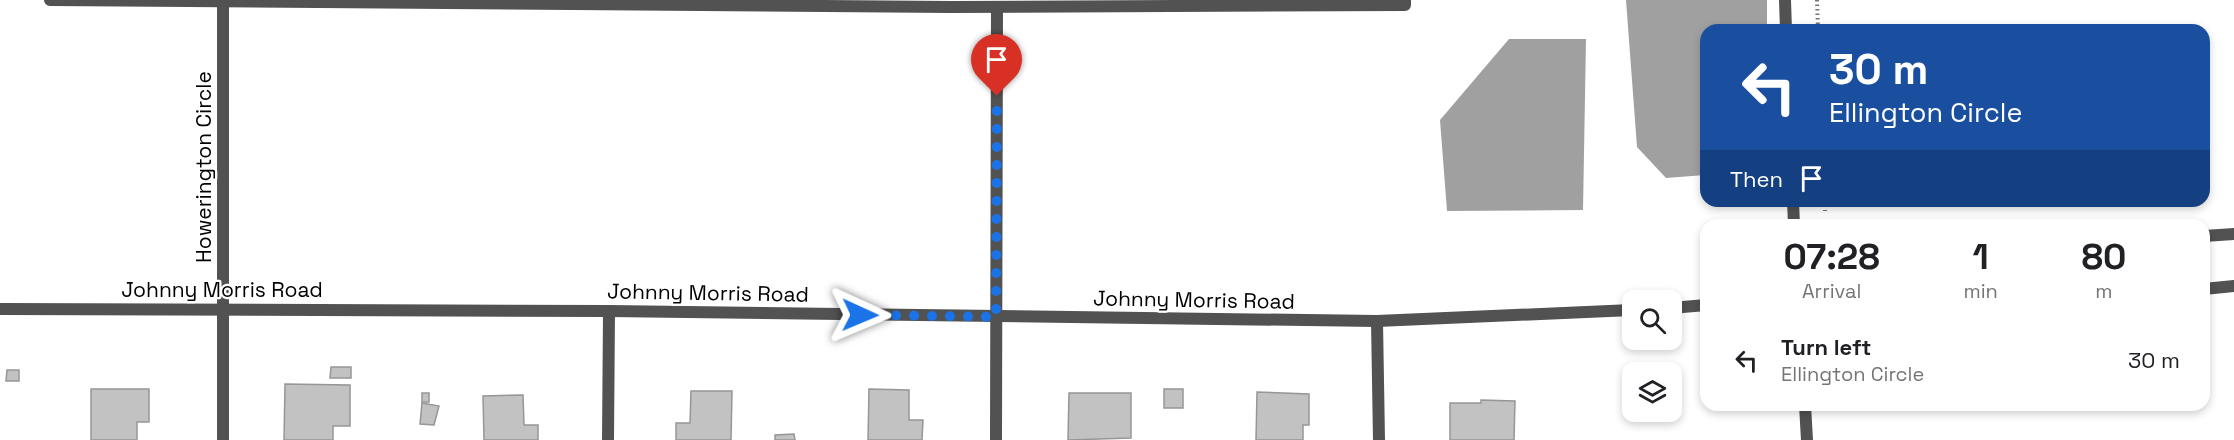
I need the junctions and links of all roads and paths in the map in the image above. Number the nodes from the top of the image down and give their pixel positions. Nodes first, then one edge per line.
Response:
1 (50, 0) edge
2 (1785, 0) edge
3 (1817, 0) edge
4 (223, 3) junction
5 (1405, 3) edge
6 (997, 7) junction
7 (1786, 24) edge
8 (1818, 24) edge
9 (1825, 207) edge
10 (1825, 211) dead end
11 (2234, 234) edge
12 (2210, 236) edge
13 (2234, 286) edge
14 (2210, 288) edge
15 (1700, 306) edge
16 (1682, 307) edge
17 (0, 309) edge
18 (223, 310) junction
19 (1622, 310) edge
20 (609, 311) junction
21 (996, 317) junction
22 (1377, 321) junction
23 (1805, 411) edge
24 (223, 440) edge
25 (608, 440) edge
26 (996, 440) edge
27 (1379, 440) edge
28 (1807, 440) edge

1 - 4 street
2 - 7 street
3 - 8 path
4 - 6 street
4 - 18 street, Howerington Circle
5 - 6 street
6 - 21 street
9 - 10 path
11 - 12 street
13 - 14 street
15 - 16 street
17 - 18 street, Johnny Morris Road
18 - 20 street, Johnny Morris Road
18 - 24 street, Howerington Circle
19 - 22 street, Johnny Morris Road
20 - 21 street, Johnny Morris Road
20 - 25 street
21 - 22 street, Johnny Morris Road
21 - 26 street
22 - 27 street
23 - 28 street

